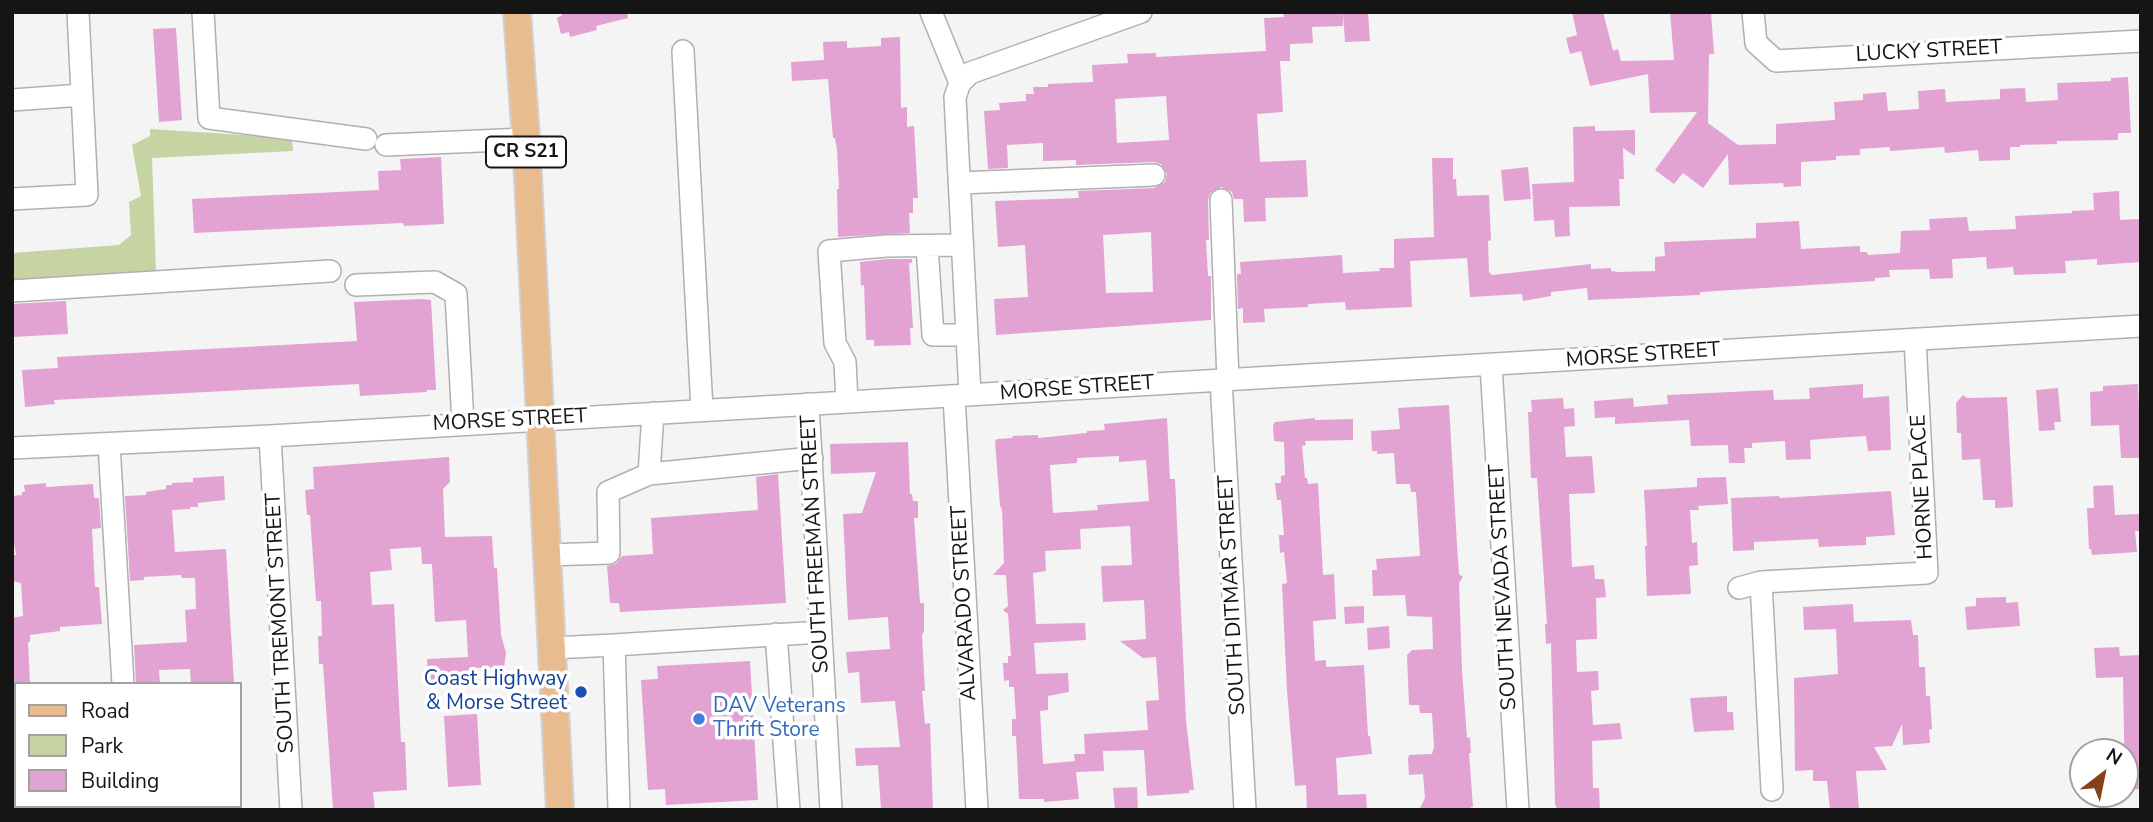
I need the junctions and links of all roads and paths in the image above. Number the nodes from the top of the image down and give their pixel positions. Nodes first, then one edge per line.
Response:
1 (78, 12) edge
2 (203, 12) edge
3 (931, 12) edge
4 (1141, 12) edge
5 (1753, 12) edge
6 (521, 14) edge
7 (2141, 41) edge
8 (683, 51) dead end
9 (960, 83) junction
10 (82, 95) junction
11 (12, 100) edge
12 (526, 139) junction
13 (1154, 175) dead end
14 (959, 183) junction
15 (12, 199) edge
16 (1221, 200) dead end
17 (962, 245) junction
18 (927, 247) junction
19 (330, 271) dead end
20 (356, 285) dead end
21 (12, 291) edge
22 (2141, 326) edge
23 (967, 335) junction
24 (1916, 339) junction
25 (1491, 365) junction
26 (1225, 380) junction
27 (962, 396) junction
28 (847, 402) junction
29 (808, 404) junction
30 (702, 410) junction
31 (653, 413) junction
32 (540, 419) junction
33 (463, 424) junction
34 (270, 436) junction
35 (109, 444) junction
36 (12, 448) edge
37 (811, 458) junction
38 (649, 474) junction
39 (547, 555) junction
40 (1761, 582) junction
41 (1739, 588) dead end
42 (821, 632) junction
43 (776, 634) junction
44 (614, 645) junction
45 (552, 648) junction
46 (123, 682) edge
47 (1772, 790) dead end
48 (291, 810) edge
49 (560, 810) edge
50 (619, 810) edge
51 (789, 810) edge
52 (831, 810) edge
53 (977, 810) edge
54 (1245, 810) edge
55 (1518, 810) edge

1 - 10 street
2 - 12 street
3 - 9 street
4 - 9 street
5 - 7 street, LUCKY STREET
6 - 12 main road, CR S21
8 - 30 street
9 - 14 street, ALVARADO STREET
10 - 11 street
10 - 15 street
12 - 32 main road, CR S21
13 - 14 street
14 - 17 street, ALVARADO STREET
16 - 26 street, SOUTH DITMAR STREET
17 - 18 street
17 - 23 street, ALVARADO STREET
18 - 23 street
18 - 28 street
19 - 21 street
20 - 33 street
22 - 24 street, MORSE STREET
23 - 27 street, ALVARADO STREET
24 - 25 street, MORSE STREET
24 - 40 street, HORNE PLACE
25 - 26 street, MORSE STREET
25 - 55 street, SOUTH NEVADA STREET
26 - 27 street, MORSE STREET
26 - 54 street, SOUTH DITMAR STREET
27 - 28 street, MORSE STREET
27 - 53 street, ALVARADO STREET
28 - 29 street, MORSE STREET
29 - 30 street, MORSE STREET
29 - 37 street, SOUTH FREEMAN STREET
30 - 31 street, MORSE STREET
31 - 32 street, MORSE STREET
31 - 38 street
32 - 33 street, MORSE STREET
32 - 39 main road, CR S21
33 - 34 street, MORSE STREET
34 - 35 street, MORSE STREET
34 - 48 street, SOUTH TREMONT STREET
35 - 36 street, MORSE STREET
35 - 46 street
37 - 38 street
37 - 42 street, SOUTH FREEMAN STREET
38 - 39 street
39 - 45 main road, CR S21
40 - 41 street, HORNE PLACE
40 - 47 street
42 - 43 street
42 - 52 street, SOUTH FREEMAN STREET
43 - 44 street
43 - 51 street
44 - 45 street
44 - 50 street
45 - 49 main road, CR S21

